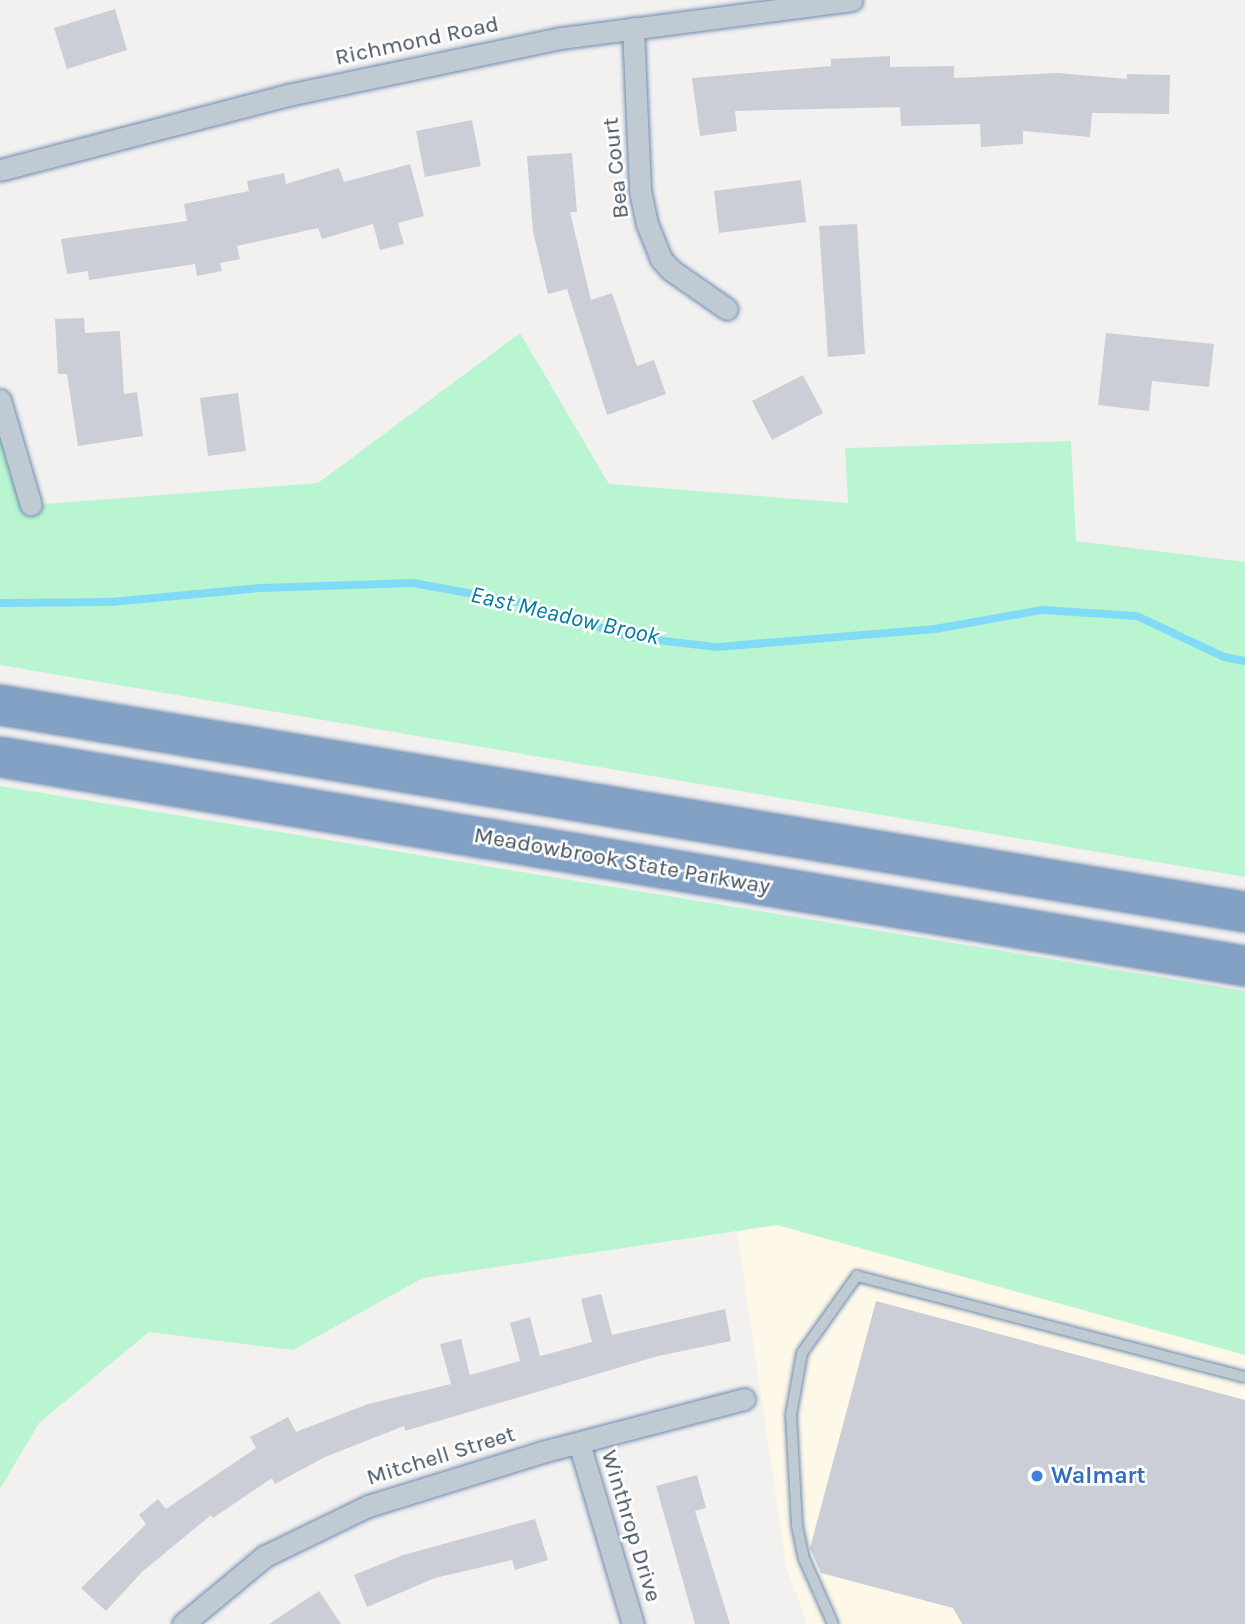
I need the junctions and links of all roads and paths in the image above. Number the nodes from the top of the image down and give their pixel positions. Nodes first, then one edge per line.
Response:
1 (852, 0) edge
2 (703, 9) edge
3 (633, 28) junction
4 (0, 170) edge
5 (727, 309) dead end
6 (0, 400) edge
7 (31, 505) dead end
8 (0, 705) edge
9 (0, 757) edge
10 (1245, 912) edge
11 (1245, 966) edge
12 (1245, 1377) edge
13 (744, 1398) dead end
14 (579, 1443) junction
15 (183, 1624) edge
16 (633, 1624) edge
17 (833, 1624) edge

1 - 2 street, Richmond Road
2 - 3 street, Richmond Road
3 - 4 street, Richmond Road
3 - 5 street, Bea Court
6 - 7 street
8 - 10 highway
9 - 11 highway, Meadowbrook State Parkway
12 - 17 lane
13 - 14 street, Mitchell Street
14 - 15 street, Mitchell Street
14 - 16 street, Winthrop Drive

